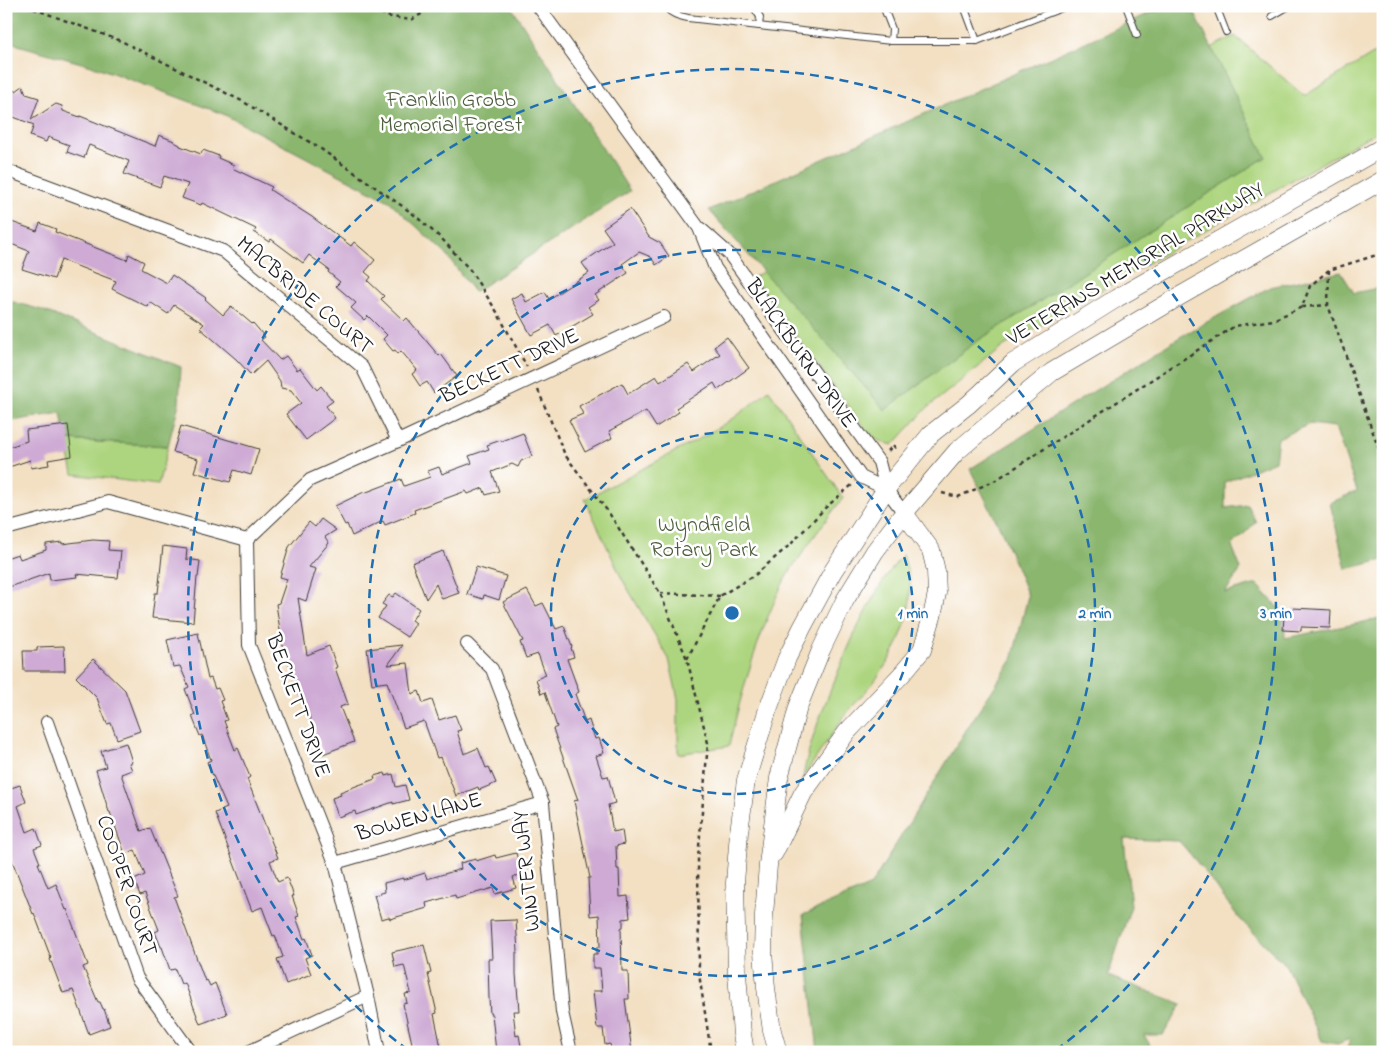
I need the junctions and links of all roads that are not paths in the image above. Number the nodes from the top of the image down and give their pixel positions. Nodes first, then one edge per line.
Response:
1 (538, 6) edge
2 (665, 6) edge
3 (753, 6) edge
4 (883, 6) edge
5 (964, 6) edge
6 (1046, 6) edge
7 (1067, 6) edge
8 (1126, 6) edge
9 (1216, 6) edge
10 (1289, 6) edge
11 (1048, 13) junction
12 (1272, 16) dead end
13 (759, 26) junction
14 (1226, 32) dead end
15 (1137, 35) dead end
16 (891, 41) junction
17 (977, 41) junction
18 (1383, 147) edge
19 (6, 170) edge
20 (1383, 180) edge
21 (699, 228) junction
22 (664, 317) dead end
23 (398, 441) junction
24 (886, 489) junction
25 (904, 513) junction
26 (6, 529) edge
27 (247, 540) junction
28 (467, 644) dead end
29 (47, 722) dead end
30 (543, 803) junction
31 (335, 863) junction
32 (768, 865) junction
33 (368, 996) junction
34 (191, 1052) edge
35 (248, 1052) edge
36 (379, 1052) edge
37 (571, 1052) edge
38 (745, 1052) edge
39 (778, 1052) edge

1 - 21 street, BLACKBURN DRIVE
2 - 13 lane
3 - 13 lane
4 - 16 lane
5 - 17 lane
6 - 11 lane
7 - 11 lane
8 - 15 lane
9 - 14 lane
10 - 12 lane
11 - 17 lane
13 - 16 lane
16 - 17 lane
18 - 24 main road, VETERANS MEMORIAL PARKWAY
19 - 23 street, MACBRIDE COURT
20 - 25 main road
21 - 24 street, BLACKBURN DRIVE
21 - 24 street, BLACKBURN DRIVE
22 - 23 street, BECKETT DRIVE
23 - 27 street, BECKETT DRIVE
24 - 25 street, BLACKBURN DRIVE
24 - 38 main road, VETERANS MEMORIAL PARKWAY
25 - 32 main road
25 - 32 main road
26 - 27 street
27 - 31 street, BECKETT DRIVE
28 - 30 street, WINTER WAY
29 - 34 street, COOPER COURT
30 - 31 street, BOWEN LANE
30 - 37 street, WINTER WAY
31 - 33 street, BECKETT DRIVE
32 - 39 main road
33 - 35 street
33 - 36 street, BECKETT DRIVE

